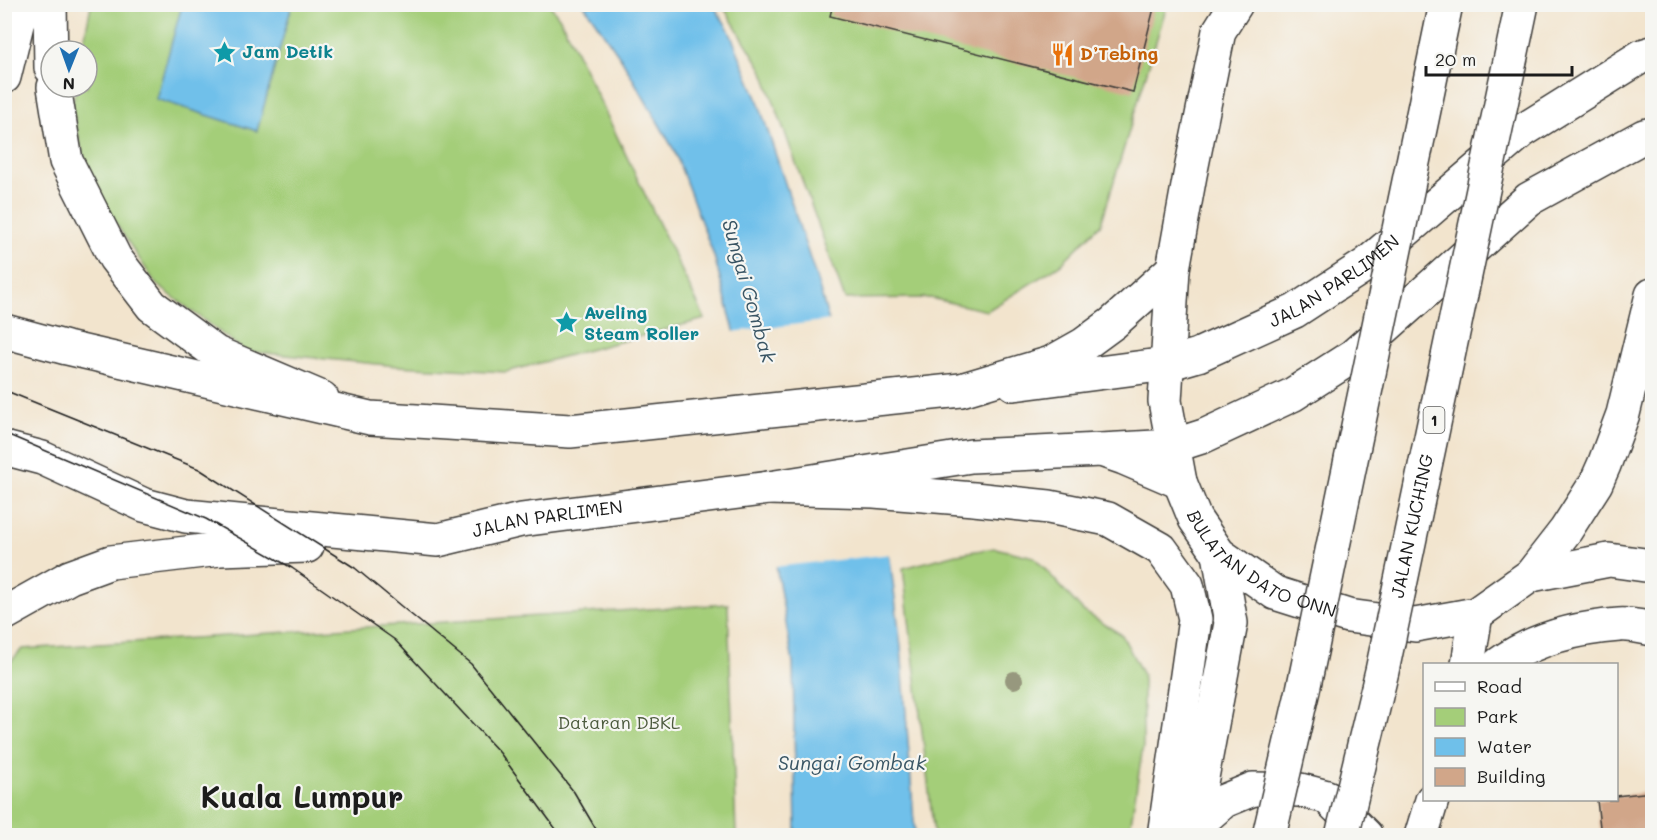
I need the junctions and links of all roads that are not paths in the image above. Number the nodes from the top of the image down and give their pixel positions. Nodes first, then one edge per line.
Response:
1 (22, 4) edge
2 (50, 4) edge
3 (1446, 4) edge
4 (1522, 4) edge
5 (1227, 13) edge
6 (51, 39) edge
7 (1647, 54) edge
8 (4, 77) edge
9 (56, 99) edge
10 (1648, 135) edge
11 (1173, 269) junction
12 (1653, 295) edge
13 (4, 331) edge
14 (1182, 359) junction
15 (962, 390) junction
16 (370, 418) junction
17 (1173, 446) junction
18 (4, 448) edge
19 (1101, 450) junction
20 (1180, 482) junction
21 (769, 488) junction
22 (438, 540) junction
23 (1219, 554) junction
24 (1653, 566) edge
25 (1531, 574) junction
26 (4, 614) edge
27 (1476, 614) junction
28 (1653, 629) edge
29 (1468, 663) edge
30 (1500, 663) edge
31 (1431, 801) edge
32 (1183, 833) edge
33 (1269, 836) edge
34 (1342, 836) edge
35 (1366, 836) edge
36 (1421, 836) edge

1 - 8 main road
2 - 6 main road
3 - 33 main road, bridge
4 - 34 main road, JALAN KUCHING / 1, bridge
5 - 11 main road, BULATAN DATO ONN
7 - 14 main road, JALAN PARLIMEN, bridge
9 - 16 main road
10 - 17 main road, JALAN PARLIMEN, bridge
11 - 14 main road, BULATAN DATO ONN
11 - 15 main road, JALAN PARLIMEN
12 - 25 main road, BULATAN DATO ONN
13 - 16 main road, JALAN PARLIMEN
14 - 15 main road, JALAN PARLIMEN
14 - 17 main road, BULATAN DATO ONN
15 - 16 main road, JALAN PARLIMEN
17 - 19 main road, JALAN PARLIMEN
17 - 20 main road, BULATAN DATO ONN
18 - 22 main road, JALAN PARLIMEN
19 - 20 main road, JALAN PARLIMEN
19 - 21 main road, JALAN PARLIMEN
20 - 23 main road, BULATAN DATO ONN
21 - 22 main road, JALAN PARLIMEN
21 - 32 main road
22 - 26 main road
23 - 27 main road, BULATAN DATO ONN
23 - 32 main road
24 - 25 main road
25 - 27 main road, BULATAN DATO ONN
27 - 29 main road
28 - 30 main road
31 - 36 main road
32 - 35 main road

